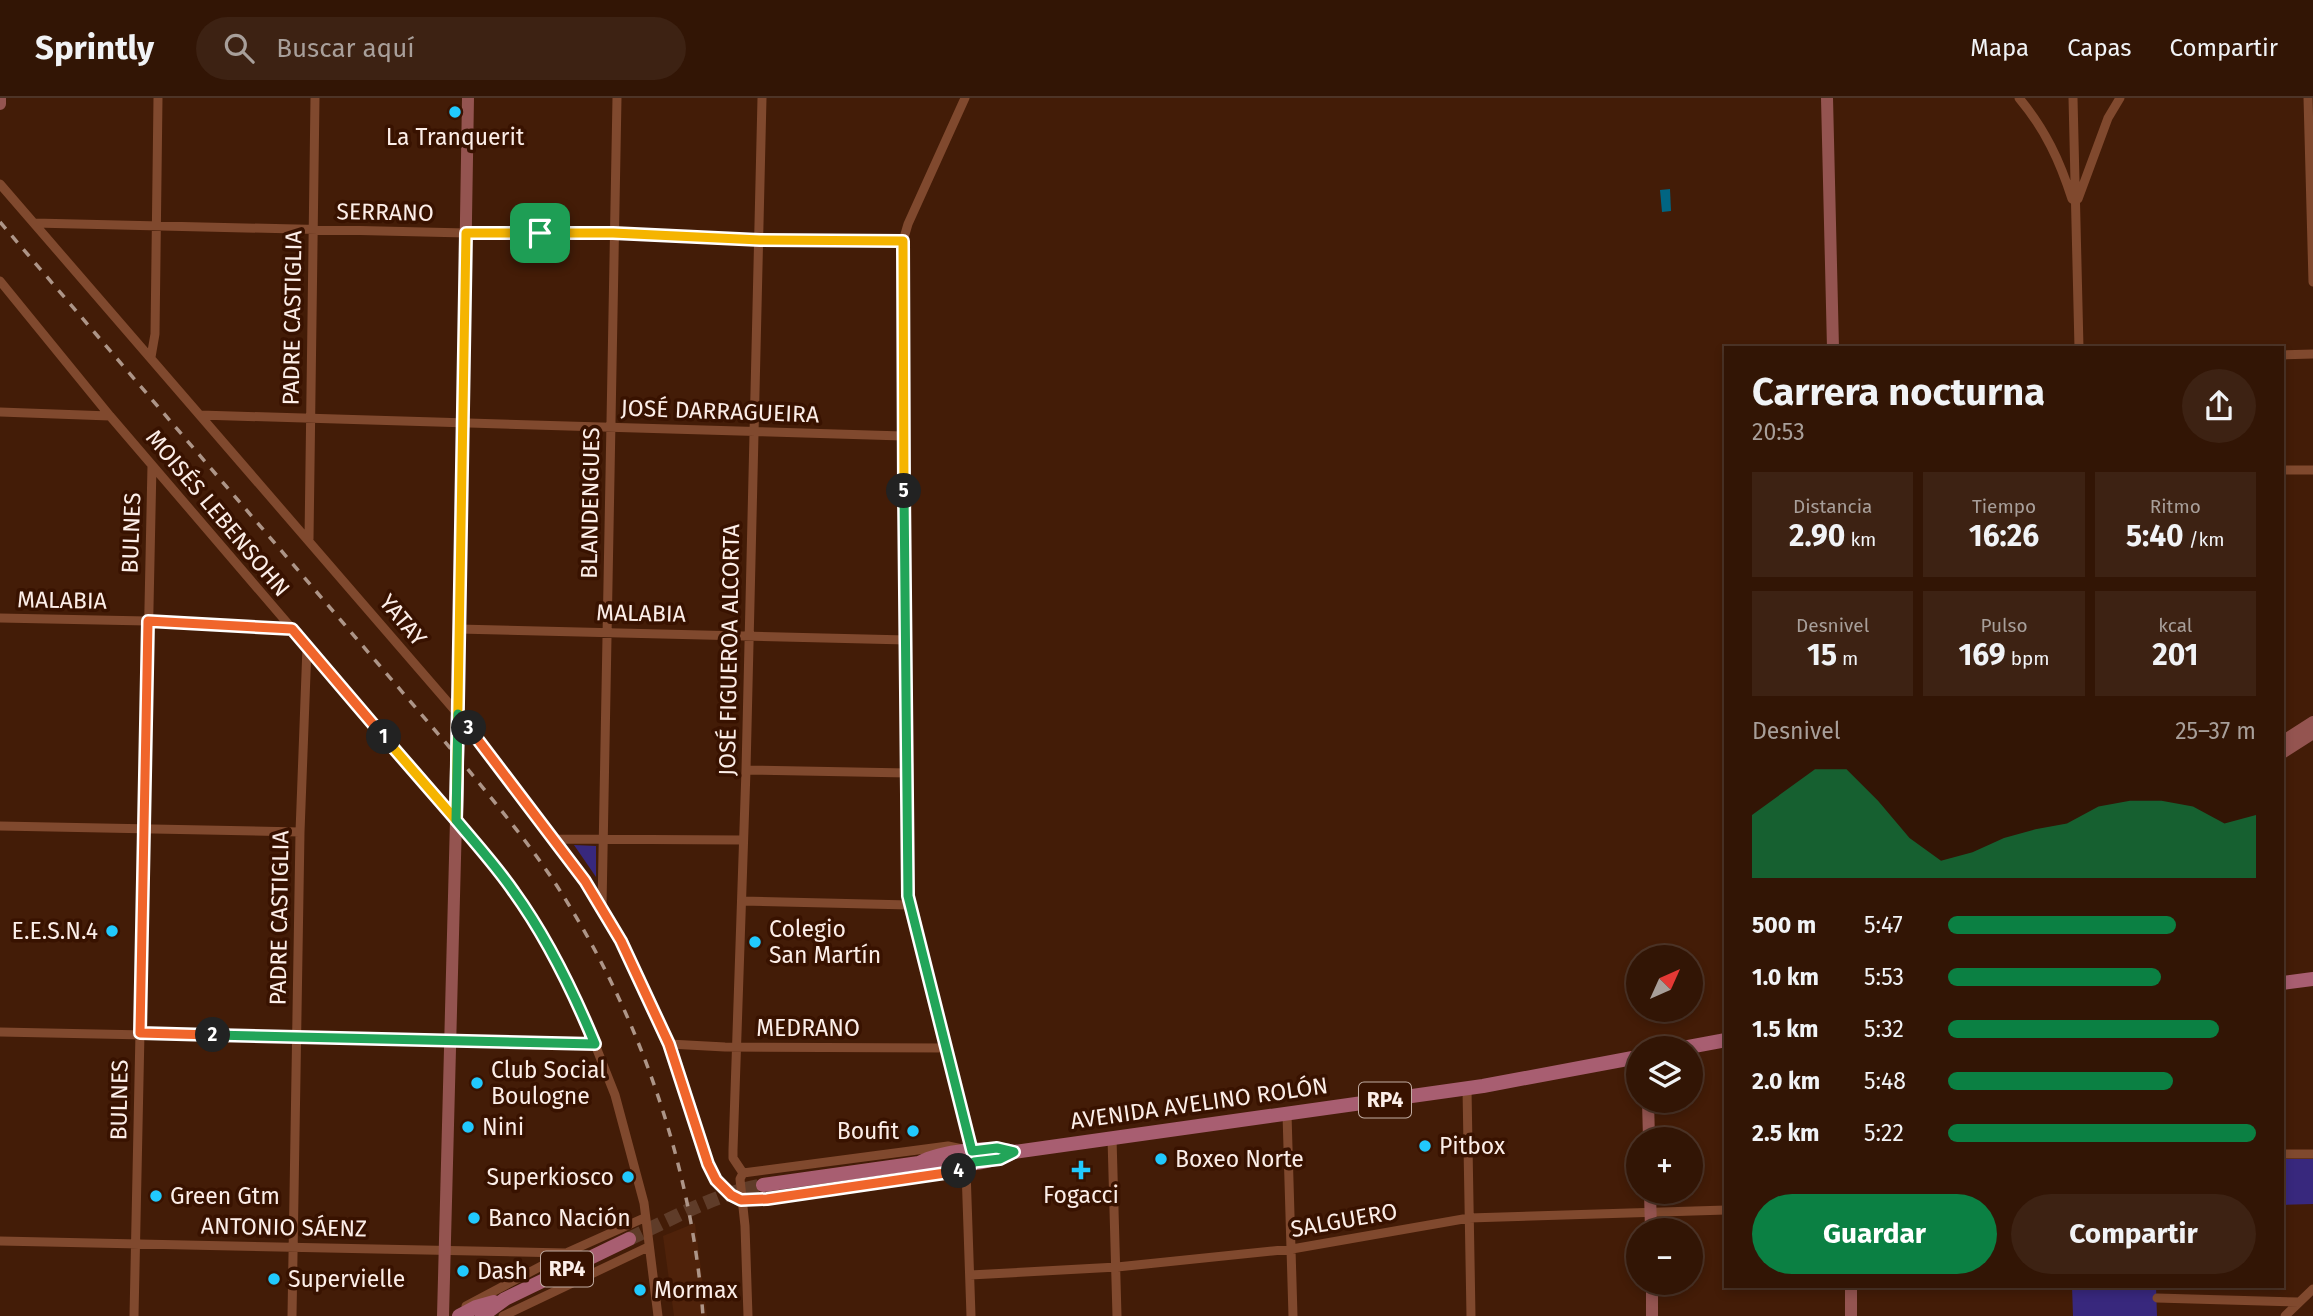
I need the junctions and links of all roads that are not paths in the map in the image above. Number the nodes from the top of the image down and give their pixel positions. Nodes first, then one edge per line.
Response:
1 (0, 98) edge
2 (158, 98) edge
3 (315, 98) edge
4 (468, 98) edge
5 (617, 98) edge
6 (762, 98) edge
7 (965, 98) edge
8 (1827, 98) edge
9 (2019, 98) edge
10 (2073, 98) edge
11 (2120, 98) edge
12 (2308, 98) edge
13 (0, 104) edge
14 (0, 184) edge
15 (2075, 207) junction
16 (34, 223) junction
17 (156, 227) junction
18 (312, 230) junction
19 (466, 233) junction
20 (613, 233) junction
21 (760, 240) junction
22 (903, 241) junction
23 (0, 281) edge
24 (2313, 282) edge
25 (1833, 346) edge
26 (2079, 346) edge
27 (2313, 354) edge
28 (2284, 355) edge
29 (151, 357) junction
30 (0, 412) edge
31 (200, 415) junction
32 (110, 416) junction
33 (310, 417) junction
34 (462, 422) junction
35 (611, 426) junction
36 (753, 432) junction
37 (903, 436) junction
38 (152, 465) junction
39 (2284, 470) edge
40 (2313, 470) edge
41 (309, 540) junction
42 (0, 618) edge
43 (148, 621) junction
44 (292, 629) junction
45 (458, 629) junction
46 (607, 631) junction
47 (749, 634) junction
48 (906, 639) junction
49 (307, 647) junction
50 (458, 714) junction
51 (2313, 723) edge
52 (2313, 733) edge
53 (2284, 741) edge
54 (2284, 752) edge
55 (746, 769) junction
56 (908, 773) junction
57 (456, 820) junction
58 (0, 826) edge
59 (144, 829) junction
60 (300, 832) junction
61 (555, 839) junction
62 (603, 839) junction
63 (743, 841) junction
64 (742, 901) junction
65 (910, 905) junction
66 (602, 908) junction
67 (2313, 979) edge
68 (2284, 983) edge
69 (0, 1031) edge
70 (140, 1033) junction
71 (296, 1038) junction
72 (1724, 1040) edge
73 (450, 1041) junction
74 (595, 1044) junction
75 (669, 1044) junction
76 (1703, 1044) edge
77 (737, 1047) junction
78 (947, 1048) junction
79 (1626, 1059) edge
80 (1467, 1088) junction
81 (1287, 1114) junction
82 (1112, 1138) junction
83 (2284, 1154) edge
84 (2313, 1154) edge
85 (971, 1161) junction
86 (743, 1173) junction
87 (764, 1185) tunnel mouth
88 (741, 1200) junction
89 (1651, 1204) edge
90 (1724, 1210) edge
91 (1651, 1213) junction
92 (644, 1218) junction
93 (1469, 1218) junction
94 (1651, 1218) edge
95 (629, 1239) tunnel mouth
96 (0, 1241) edge
97 (135, 1243) junction
98 (294, 1246) junction
99 (648, 1247) junction
100 (1292, 1249) junction
101 (444, 1250) junction
102 (566, 1253) junction
103 (1117, 1267) junction
104 (970, 1275) junction
105 (1851, 1288) edge
106 (2313, 1289) edge
107 (1652, 1295) edge
108 (2157, 1298) dead end
109 (506, 1299) junction
110 (2299, 1302) junction
111 (134, 1316) edge
112 (292, 1316) edge
113 (443, 1316) edge
114 (453, 1316) edge
115 (459, 1316) edge
116 (482, 1316) edge
117 (503, 1316) edge
118 (658, 1316) edge
119 (748, 1316) edge
120 (971, 1316) edge
121 (1117, 1316) edge
122 (1293, 1316) edge
123 (1471, 1316) edge
124 (1652, 1316) edge
125 (1851, 1316) edge
126 (2285, 1316) edge

1 - 13 street
2 - 17 street
3 - 18 street, PADRE CASTIGLIA
4 - 19 street
5 - 20 street, BLANDENGUES
6 - 21 street, JOSÉ FIGUEROA ALCORTA
7 - 22 street
8 - 25 street
9 - 15 street
10 - 15 street
11 - 15 street
12 - 24 street
14 - 16 street, YATAY
15 - 26 street
16 - 17 street, SERRANO
16 - 29 street, YATAY
17 - 18 street, SERRANO
17 - 29 street
18 - 19 street, SERRANO
18 - 33 street, PADRE CASTIGLIA
19 - 20 street, SERRANO
19 - 34 street
20 - 21 street, SERRANO
20 - 35 street, BLANDENGUES
21 - 22 street, SERRANO
21 - 36 street, JOSÉ FIGUEROA ALCORTA
22 - 37 street
23 - 32 street, MOISÉS LEBENSOHN
27 - 28 street
29 - 31 street, YATAY
30 - 32 street
31 - 33 street, JOSÉ DARRAGUEIRA
31 - 41 street, YATAY
32 - 38 street, MOISÉS LEBENSOHN
33 - 34 street, JOSÉ DARRAGUEIRA
33 - 41 street, PADRE CASTIGLIA
34 - 35 street, JOSÉ DARRAGUEIRA
34 - 45 street
35 - 36 street, JOSÉ DARRAGUEIRA
35 - 46 street, BLANDENGUES
36 - 37 street, JOSÉ DARRAGUEIRA
36 - 47 street, JOSÉ FIGUEROA ALCORTA
37 - 48 street
38 - 43 street, BULNES
38 - 44 street, MOISÉS LEBENSOHN
39 - 40 street
41 - 50 street, YATAY
42 - 43 street, MALABIA
43 - 44 street, MALABIA
43 - 59 street, BULNES
44 - 49 street, MOISÉS LEBENSOHN
45 - 46 street, MALABIA
45 - 50 street
46 - 47 street, MALABIA
46 - 62 street, BLANDENGUES
47 - 48 street, MALABIA
47 - 55 street, JOSÉ FIGUEROA ALCORTA
48 - 56 street
49 - 57 street, MOISÉS LEBENSOHN
49 - 60 street, PADRE CASTIGLIA
50 - 57 street
50 - 61 street, YATAY
51 - 53 street
52 - 54 street
55 - 56 street
55 - 63 street, JOSÉ FIGUEROA ALCORTA
56 - 65 street
57 - 73 street
57 - 74 street, MOISÉS LEBENSOHN
58 - 59 street
59 - 60 street
59 - 70 street, BULNES
60 - 71 street, PADRE CASTIGLIA
61 - 62 street
61 - 66 street, YATAY
62 - 63 street
62 - 66 street, BLANDENGUES
63 - 64 street, JOSÉ FIGUEROA ALCORTA
64 - 65 street
64 - 77 street, JOSÉ FIGUEROA ALCORTA
65 - 78 street
66 - 75 street, YATAY
67 - 68 main road
69 - 70 street
70 - 71 street
70 - 97 street, BULNES
71 - 73 street
71 - 98 street, PADRE CASTIGLIA
72 - 76 main road
73 - 74 street
73 - 101 street
74 - 92 street, MOISÉS LEBENSOHN
75 - 77 street, MEDRANO
75 - 88 street, YATAY
77 - 78 street, MEDRANO
77 - 86 street, JOSÉ FIGUEROA ALCORTA
78 - 85 street
79 - 80 main road, AVENIDA AVELINO ROLÓN / RP4
80 - 81 main road, AVENIDA AVELINO ROLÓN / RP4
80 - 93 street
81 - 82 main road, AVENIDA AVELINO ROLÓN / RP4
81 - 100 street
82 - 85 main road, AVENIDA AVELINO ROLÓN / RP4
82 - 103 street
83 - 84 street
85 - 86 street, AVENIDA AVELINO ROLÓN
85 - 87 main road, AVENIDA AVELINO ROLÓN / RP4
85 - 88 street, AVENIDA AVELINO ROLÓN
85 - 104 street
86 - 88 street, JOSÉ FIGUEROA ALCORTA
88 - 119 street, JOSÉ FIGUEROA ALCORTA
89 - 91 street
90 - 91 street, SALGUERO
91 - 93 street, SALGUERO
91 - 94 street
92 - 99 street, MOISÉS LEBENSOHN
92 - 102 street
93 - 100 street, SALGUERO
93 - 123 street
95 - 109 main road, RP4
96 - 97 street, ANTONIO SÁENZ
97 - 98 street, ANTONIO SÁENZ
97 - 111 street, BULNES
98 - 101 street, ANTONIO SÁENZ
98 - 112 street, PADRE CASTIGLIA
99 - 117 street
99 - 118 street, MOISÉS LEBENSOHN
100 - 103 street, SALGUERO
100 - 122 street
101 - 102 street, ANTONIO SÁENZ
101 - 113 street
102 - 114 street
103 - 104 street, SALGUERO
103 - 121 street
104 - 120 street
105 - 125 street
106 - 110 street
107 - 124 street
108 - 110 street
109 - 115 main road, RP4
109 - 116 main road, RP4
110 - 126 street

